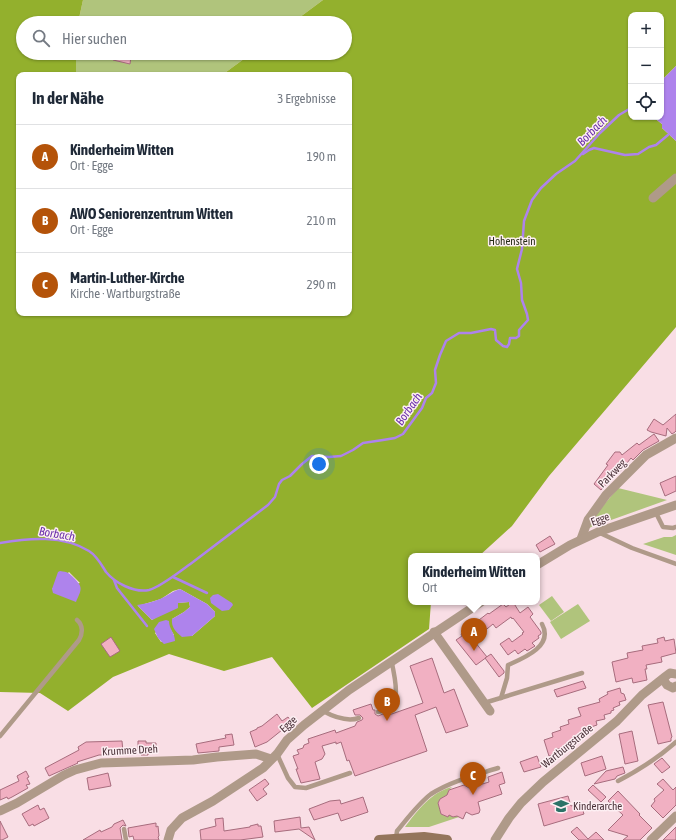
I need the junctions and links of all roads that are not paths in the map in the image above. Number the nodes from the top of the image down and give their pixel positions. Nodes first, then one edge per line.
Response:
1 (676, 178) edge
2 (653, 198) dead end
3 (676, 438) edge
4 (676, 505) edge
5 (656, 513) junction
6 (676, 527) edge
7 (598, 532) junction
8 (581, 539) junction
9 (540, 563) edge
10 (676, 564) edge
11 (476, 605) edge
12 (77, 620) dead end
13 (542, 624) dead end
14 (434, 632) junction
15 (392, 663) junction
16 (582, 673) dead end
17 (676, 674) edge
18 (663, 679) junction
19 (676, 686) edge
20 (501, 698) junction
21 (484, 703) junction
22 (323, 711) junction
23 (490, 711) dead end
24 (378, 712) dead end
25 (359, 718) dead end
26 (0, 736) edge
27 (676, 742) edge
28 (274, 756) junction
29 (498, 768) dead end
30 (350, 773) dead end
31 (618, 781) dead end
32 (0, 811) edge
33 (676, 816) edge
34 (124, 829) dead end
35 (396, 838) junction
36 (126, 840) edge
37 (168, 840) edge
38 (379, 840) edge
39 (447, 840) edge
40 (496, 840) edge
41 (651, 840) edge

1 - 2 street
3 - 8 street, Parkweg
4 - 5 street, Egge
5 - 6 lane
5 - 7 street, Egge
7 - 8 street, Egge
7 - 10 lane
8 - 9 street, Egge
11 - 14 street, Egge
12 - 26 lane
13 - 20 lane
14 - 15 street, Egge
14 - 21 street
15 - 22 street, Egge
15 - 24 lane
16 - 20 lane
17 - 18 street, Wartburgstraße
18 - 19 street
18 - 40 street, Wartburgstraße
20 - 21 lane
21 - 23 street
22 - 25 lane
22 - 28 street, Egge
27 - 31 lane
28 - 30 lane
28 - 32 street, Krumme Dreh
28 - 37 street, Egge
29 - 35 lane
33 - 41 street
34 - 36 lane
35 - 38 main road
35 - 39 main road

